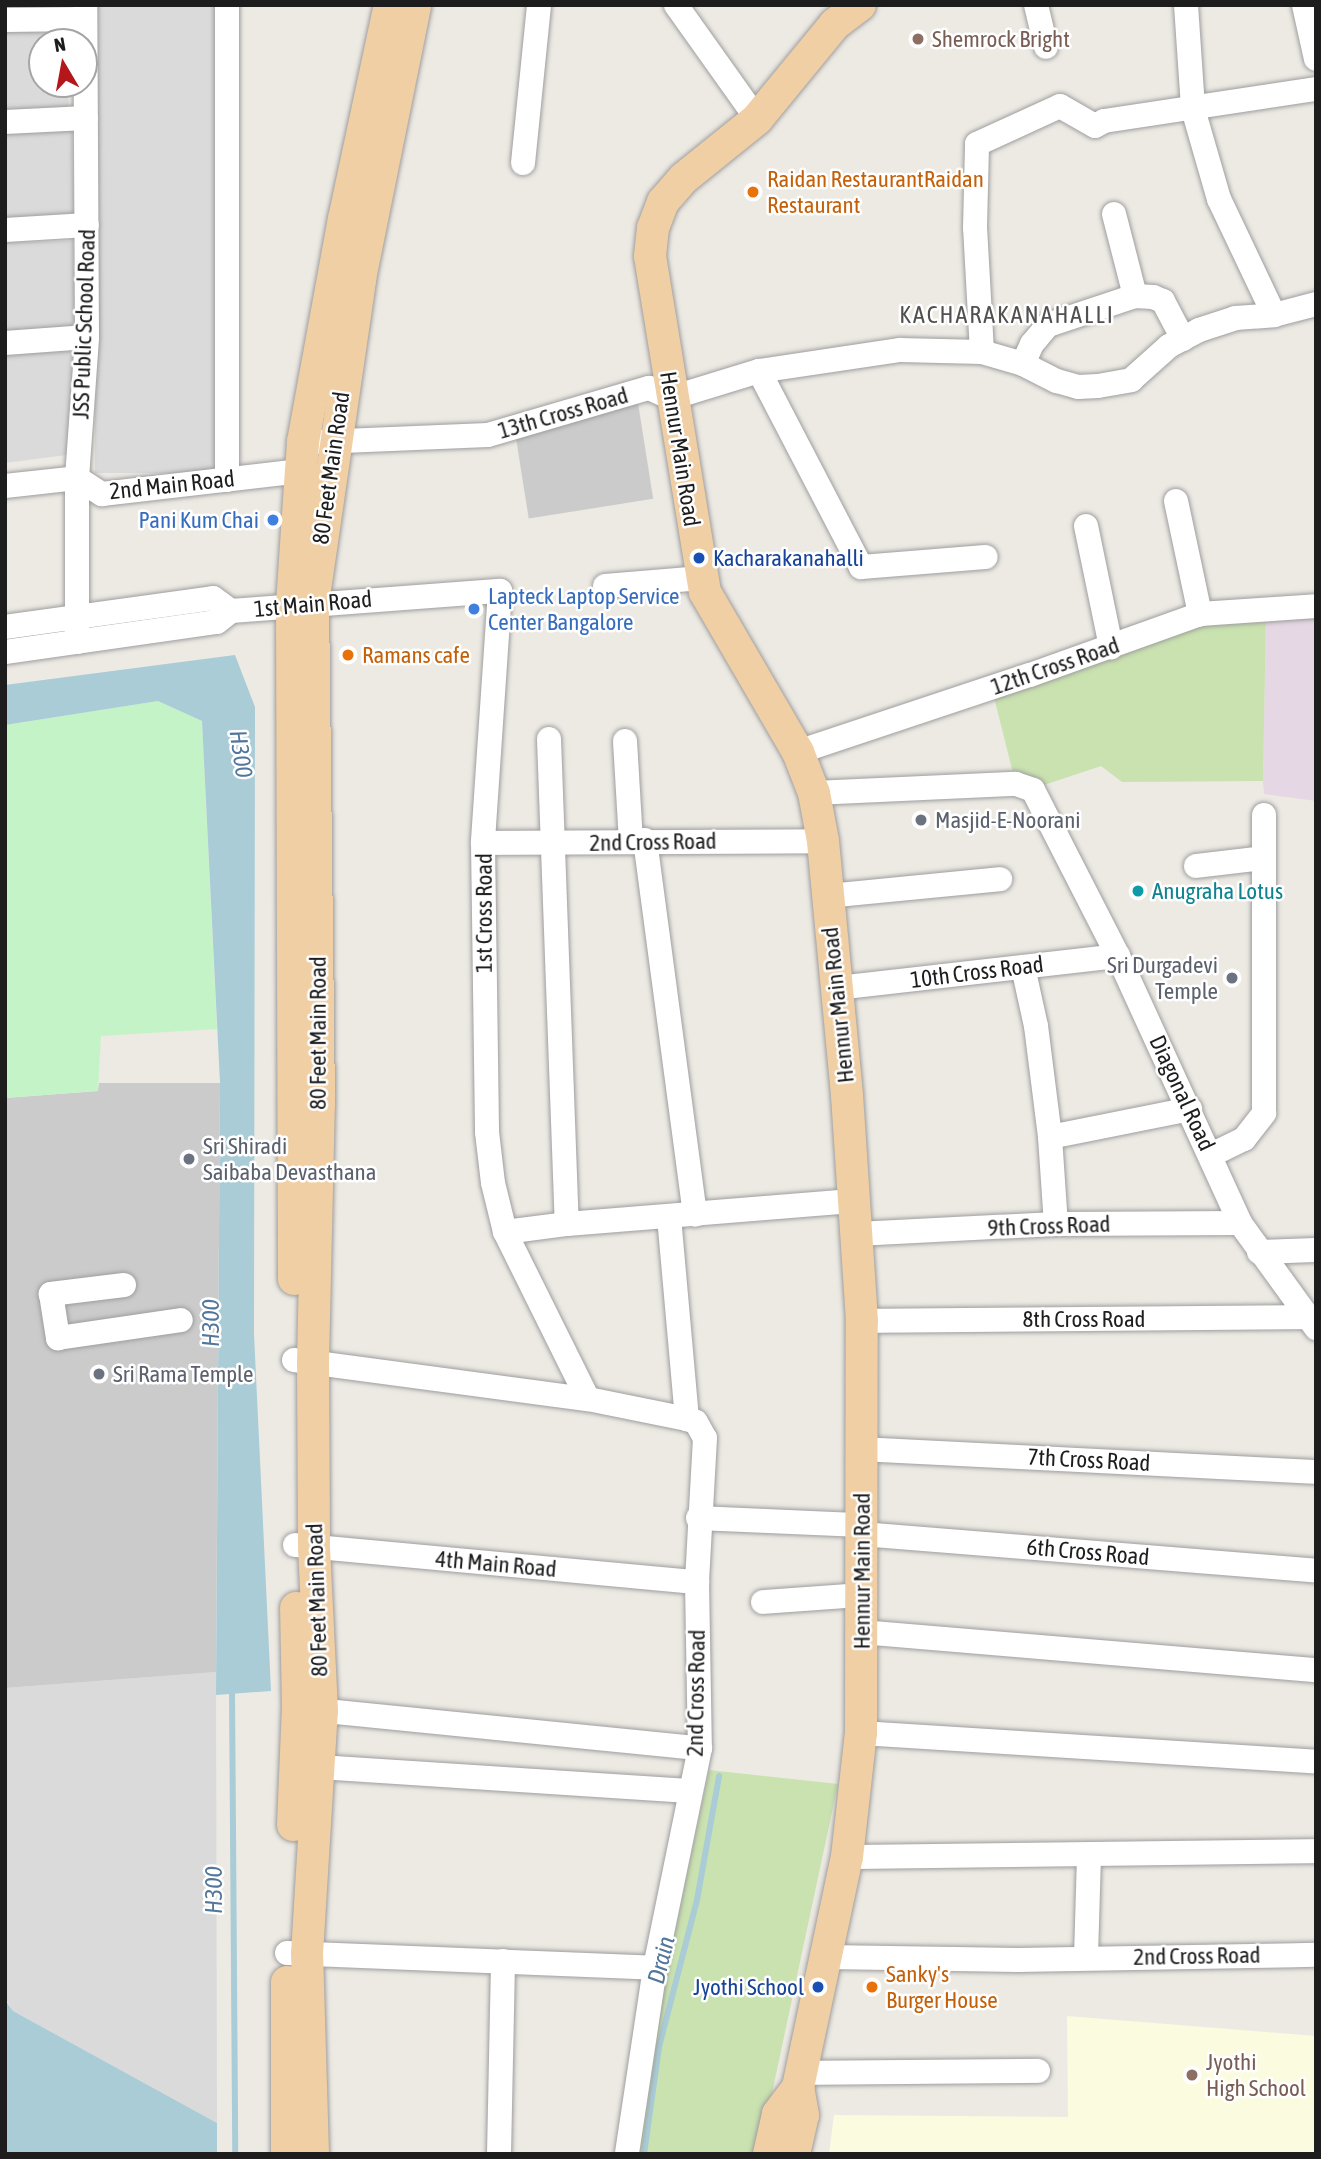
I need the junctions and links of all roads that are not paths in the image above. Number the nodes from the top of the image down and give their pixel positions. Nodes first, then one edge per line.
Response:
1 (228, 5) edge
2 (390, 5) edge
3 (415, 5) edge
4 (539, 5) edge
5 (676, 5) edge
6 (860, 5) edge
7 (1035, 5) edge
8 (1186, 5) edge
9 (1304, 5) edge
10 (839, 11) edge
11 (85, 12) edge
12 (5, 20) edge
13 (1046, 47) dead end
14 (1316, 59) edge
15 (1316, 89) edge
16 (1193, 109) junction
17 (86, 118) junction
18 (757, 119) junction
19 (5, 122) edge
20 (523, 163) dead end
21 (1114, 215) dead end
22 (87, 225) junction
23 (5, 230) edge
24 (1135, 296) junction
25 (1316, 304) edge
26 (1274, 314) junction
27 (88, 337) junction
28 (1183, 339) junction
29 (5, 343) edge
30 (982, 352) junction
31 (1023, 364) junction
32 (758, 372) junction
33 (671, 398) junction
34 (335, 442) junction
35 (302, 456) junction
36 (77, 478) junction
37 (228, 480) junction
38 (5, 486) edge
39 (1176, 501) dead end
40 (1086, 526) dead end
41 (986, 557) dead end
42 (702, 578) junction
43 (606, 586) dead end
44 (500, 591) joint
45 (303, 604) junction
46 (1316, 606) edge
47 (231, 611) junction
48 (1200, 614) junction
49 (77, 617) junction
50 (5, 627) edge
51 (77, 642) junction
52 (1111, 646) junction
53 (5, 652) edge
54 (549, 739) dead end
55 (625, 741) dead end
56 (798, 752) junction
57 (814, 793) junction
58 (1264, 815) dead end
59 (638, 841) junction
60 (822, 841) junction
61 (483, 843) junction
62 (554, 844) junction
63 (1264, 858) junction
64 (1196, 866) dead end
65 (1000, 879) dead end
66 (828, 897) junction
67 (1118, 956) junction
68 (1023, 967) junction
69 (837, 988) junction
70 (1190, 1109) junction
71 (1051, 1137) junction
72 (1211, 1155) junction
73 (855, 1201) junction
74 (695, 1215) junction
75 (669, 1217) junction
76 (1240, 1223) junction
77 (567, 1224) junction
78 (1056, 1224) junction
79 (505, 1232) junction
80 (857, 1234) junction
81 (1316, 1250) edge
82 (1259, 1252) junction
83 (124, 1285) dead end
84 (181, 1320) dead end
85 (862, 1321) junction
86 (1311, 1323) edge
87 (303, 1361) junction
88 (588, 1399) junction
89 (688, 1419) junction
90 (862, 1449) junction
91 (1316, 1472) edge
92 (698, 1518) junction
93 (861, 1529) junction
94 (304, 1546) junction
95 (1316, 1571) edge
96 (697, 1582) junction
97 (861, 1595) junction
98 (762, 1602) dead end
99 (861, 1632) junction
100 (1316, 1670) edge
101 (310, 1709) junction
102 (861, 1733) junction
103 (700, 1748) junction
104 (1316, 1762) edge
105 (318, 1767) junction
106 (689, 1791) junction
107 (1316, 1851) edge
108 (1089, 1856) junction
109 (847, 1857) junction
110 (297, 1954) junction
111 (1316, 1955) edge
112 (826, 1957) junction
113 (1086, 1957) junction
114 (503, 1961) junction
115 (655, 1969) junction
116 (1038, 2071) dead end
117 (799, 2080) junction
118 (288, 2154) edge
119 (313, 2154) edge
120 (499, 2154) edge
121 (627, 2154) edge
122 (769, 2154) edge
123 (794, 2154) edge

1 - 37 street
2 - 35 main road, 80 Feet Main Road
3 - 34 main road, 80 Feet Main Road
4 - 20 street
5 - 18 street
6 - 10 main road, Hennur Main Road
7 - 13 street
8 - 16 street
9 - 14 street
10 - 18 main road, Hennur Main Road
11 - 12 street
11 - 17 street, JSS Public School Road
15 - 16 street
16 - 26 street
16 - 30 street
17 - 19 street
17 - 22 street, JSS Public School Road
18 - 33 main road, Hennur Main Road
21 - 24 street
22 - 23 street
22 - 27 street, JSS Public School Road
24 - 28 street
24 - 31 street
25 - 26 street, 13th Cross Road
26 - 28 street, 13th Cross Road
27 - 29 street
27 - 36 street, JSS Public School Road
28 - 31 street, 13th Cross Road
30 - 31 street, 13th Cross Road
30 - 32 street, 13th Cross Road
32 - 33 street, 13th Cross Road
32 - 41 street
33 - 34 street, 13th Cross Road
33 - 42 main road, Hennur Main Road
34 - 35 street, 13th Cross Road
34 - 45 main road, 80 Feet Main Road
35 - 37 street, 2nd Main Road
35 - 45 main road, 80 Feet Main Road
36 - 37 street, 2nd Main Road
36 - 38 street, 2nd Main Road
36 - 49 street, JSS Public School Road
39 - 48 street
40 - 52 street
42 - 43 street
42 - 56 main road, Hennur Main Road
44 - 45 street, 1st Main Road
44 - 61 street, 1st Cross Road
45 - 47 street, 1st Main Road
45 - 87 main road, 80 Feet Main Road
46 - 48 street, 12th Cross Road
47 - 49 street, 1st Main Road
47 - 51 street
48 - 52 street, 12th Cross Road
49 - 50 street, 1st Main Road
49 - 51 street, JSS Public School Road
51 - 53 street
52 - 56 street, 12th Cross Road
54 - 62 street
55 - 59 street
56 - 57 main road, Hennur Main Road
57 - 60 main road, Hennur Main Road
57 - 67 street, Diagonal Road
58 - 63 street
59 - 60 street, 2nd Cross Road
59 - 62 street, 2nd Cross Road
59 - 74 street
60 - 66 main road, Hennur Main Road
61 - 62 street, 2nd Cross Road
61 - 79 street, 1st Cross Road
62 - 77 street
63 - 64 street
63 - 72 street
65 - 66 street
66 - 69 main road, Hennur Main Road
67 - 68 street, 10th Cross Road
67 - 70 street, Diagonal Road
68 - 69 street, 10th Cross Road
68 - 71 street
69 - 73 main road, Hennur Main Road
70 - 71 street
70 - 72 street, Diagonal Road
71 - 78 street
72 - 76 street, Diagonal Road
73 - 74 street
73 - 80 main road, Hennur Main Road
74 - 75 street
75 - 77 street
75 - 89 street
76 - 78 street, 9th Cross Road
76 - 82 street, Diagonal Road
77 - 79 street
78 - 80 street, 9th Cross Road
79 - 88 street, 1st Cross Road
80 - 85 main road, Hennur Main Road
81 - 82 street
82 - 86 street, Diagonal Road
83 - 84 street
85 - 86 street, 8th Cross Road
85 - 90 main road, Hennur Main Road
87 - 88 street
87 - 94 main road, 80 Feet Main Road
88 - 89 street
89 - 92 street, 2nd Cross Road
90 - 91 street, 7th Cross Road
90 - 93 main road, Hennur Main Road
92 - 93 street, 6th Cross Road
92 - 96 street, 2nd Cross Road
93 - 95 street, 6th Cross Road
93 - 97 main road, Hennur Main Road
94 - 96 street, 4th Main Road
94 - 101 main road, 80 Feet Main Road
96 - 103 street, 2nd Cross Road
97 - 98 street
97 - 99 main road, Hennur Main Road
99 - 100 street
99 - 102 main road, Hennur Main Road
101 - 103 street
101 - 105 main road, 80 Feet Main Road
101 - 110 main road, 80 Feet Main Road
102 - 104 street
102 - 109 main road, Hennur Main Road
103 - 106 street, 2nd Cross Road
105 - 106 street
105 - 110 main road, 80 Feet Main Road
106 - 115 street, 2nd Cross Road
107 - 108 street
108 - 109 street
108 - 113 street
109 - 112 main road, Hennur Main Road
110 - 114 street
110 - 118 main road, 80 Feet Main Road
110 - 119 main road, 80 Feet Main Road
111 - 113 street, 2nd Cross Road
112 - 113 street, 2nd Cross Road
112 - 117 main road, Hennur Main Road
114 - 115 street
114 - 120 street
115 - 121 street, 2nd Cross Road
116 - 117 street
117 - 122 main road, Hennur Main Road
117 - 123 main road, Hennur Main Road

